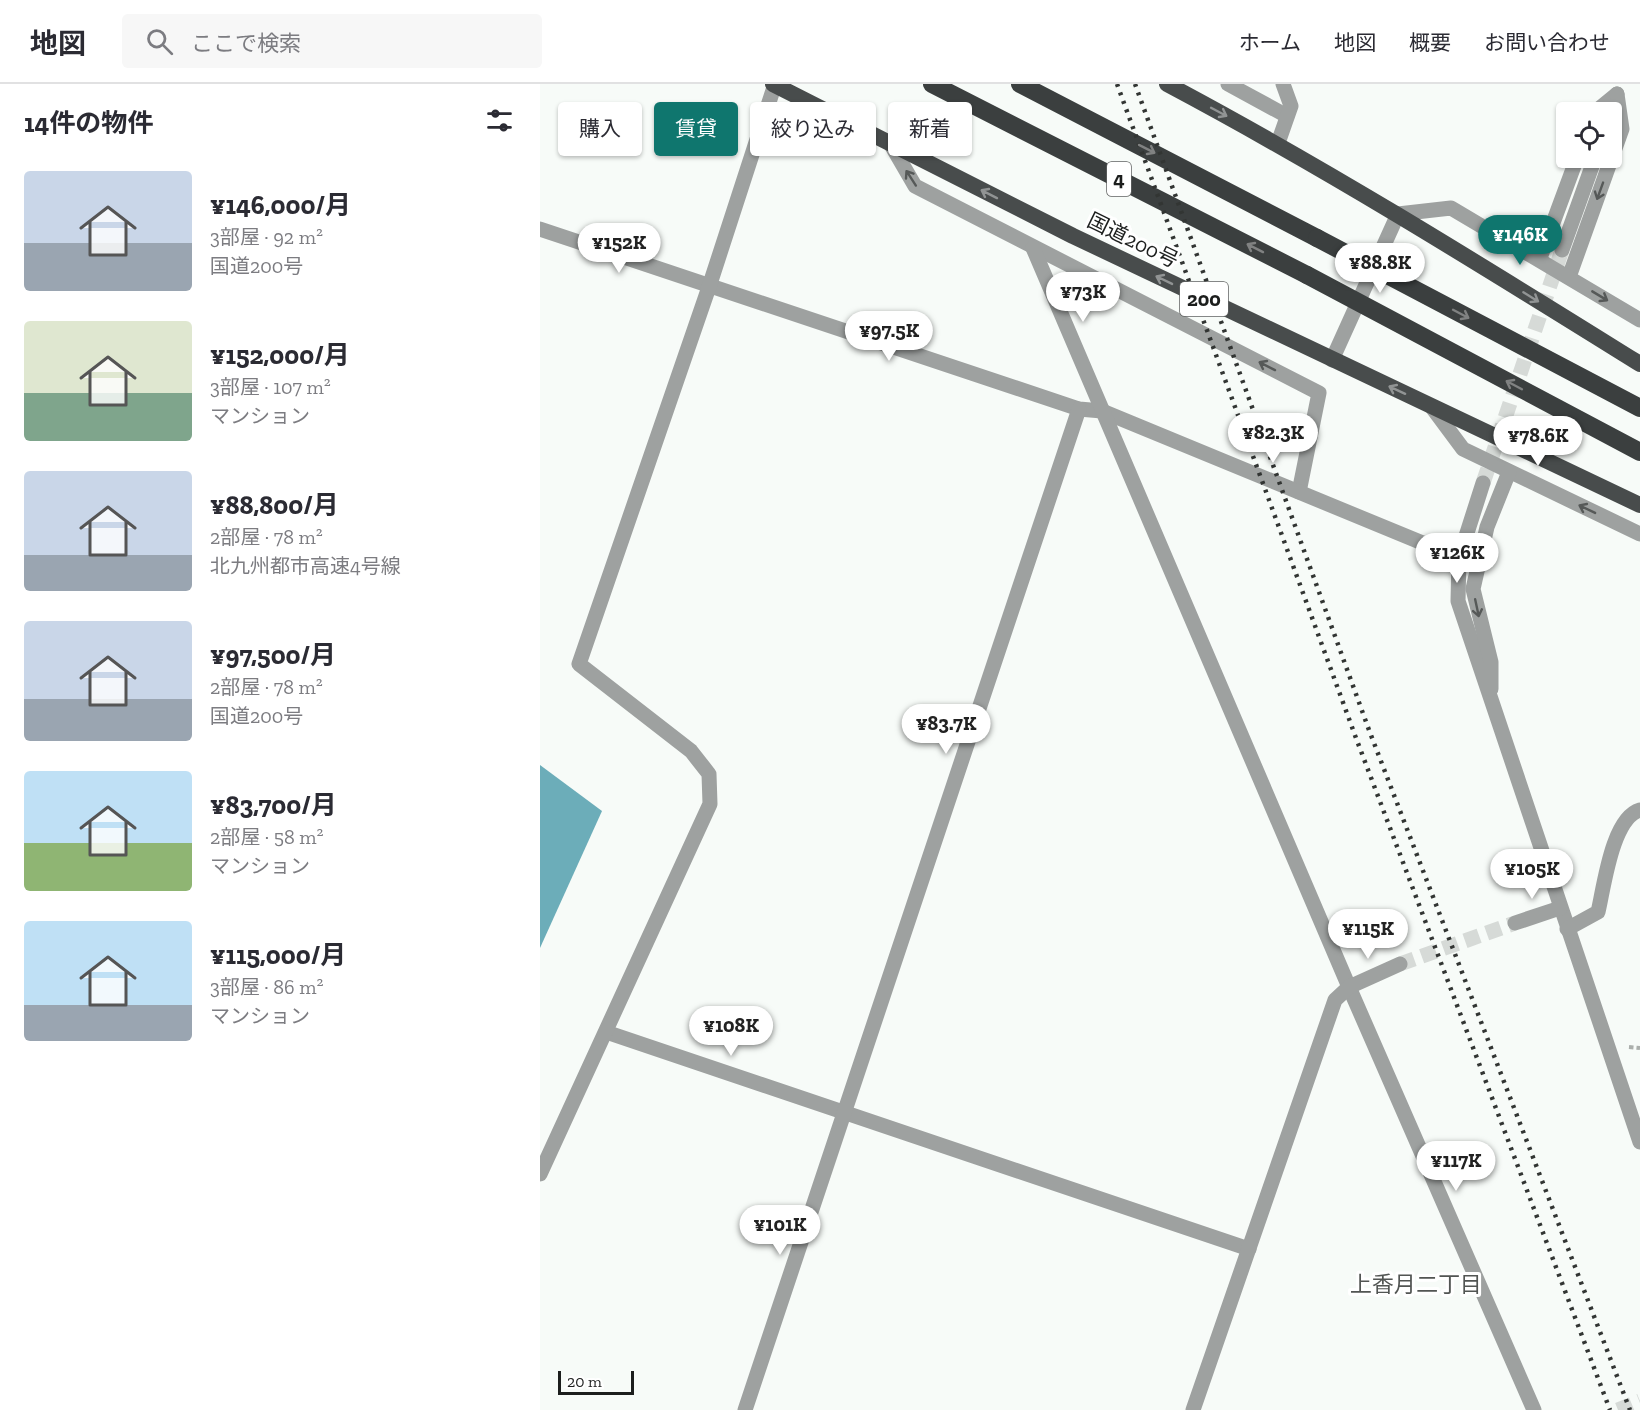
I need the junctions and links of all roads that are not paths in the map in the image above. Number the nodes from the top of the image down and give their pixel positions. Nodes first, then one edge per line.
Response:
1 (774, 84) edge
2 (932, 84) edge
3 (1020, 84) edge
4 (1167, 84) edge
5 (1228, 84) edge
6 (1283, 84) edge
7 (1619, 89) edge
8 (1605, 102) edge
9 (1287, 116) junction
10 (888, 142) edge
11 (1278, 143) junction
12 (898, 156) edge
13 (916, 156) edge
14 (1573, 168) edge
15 (1591, 168) edge
16 (1398, 214) junction
17 (540, 229) edge
18 (1034, 248) junction
19 (1562, 250) tunnel mouth
20 (1540, 258) junction
21 (1569, 277) junction
22 (709, 287) junction
23 (1640, 320) edge
24 (1332, 360) junction
25 (1640, 364) edge
26 (1431, 406) junction
27 (1640, 408) edge
28 (1079, 409) junction
29 (1101, 411) junction
30 (1640, 452) edge
31 (1509, 472) junction
32 (1483, 483) tunnel mouth
33 (1299, 492) junction
34 (1640, 505) edge
35 (1640, 534) edge
36 (1459, 558) junction
37 (1492, 706) junction
38 (1640, 810) edge
39 (1560, 908) junction
40 (1515, 923) tunnel mouth
41 (1567, 929) junction
42 (1400, 964) tunnel mouth
43 (1349, 987) junction
44 (606, 1032) junction
45 (845, 1113) junction
46 (1640, 1142) edge
47 (540, 1174) edge
48 (1249, 1249) junction
49 (745, 1410) edge
50 (1193, 1410) edge
51 (1534, 1410) edge

1 - 10 highway, 国道200号 / 200
1 - 22 street
30 -> 2 highway, 4, bridge
3 -> 27 highway, 4, bridge
4 -> 11 highway
5 - 9 street
6 - 9 street
7 - 8 street
7 -> 21 street
9 - 11 street
11 - 16 highway
18 -> 12 street
24 -> 13 highway, 国道200号 / 200
14 - 20 street
15 - 19 street
16 - 20 street
16 - 24 street
16 -> 25 highway
17 - 22 street
18 - 29 street
33 -> 18 street
20 - 21 street
21 -> 23 street
22 - 28 street
22 - 44 street
26 -> 24 highway, 国道200号 / 200
26 - 31 street
26 - 34 highway, 国道200号 / 200
28 - 29 street
28 - 45 street
29 - 33 street
29 - 43 street
35 -> 31 street
31 -> 37 street
32 - 36 street
33 - 36 street
36 - 37 street
37 - 39 street
38 - 41 street
39 - 40 street
39 - 41 street
41 - 46 street
42 - 43 street
43 - 48 street
43 - 51 street
44 - 45 street
44 - 47 street
45 - 48 street
45 - 49 street
48 - 50 street

